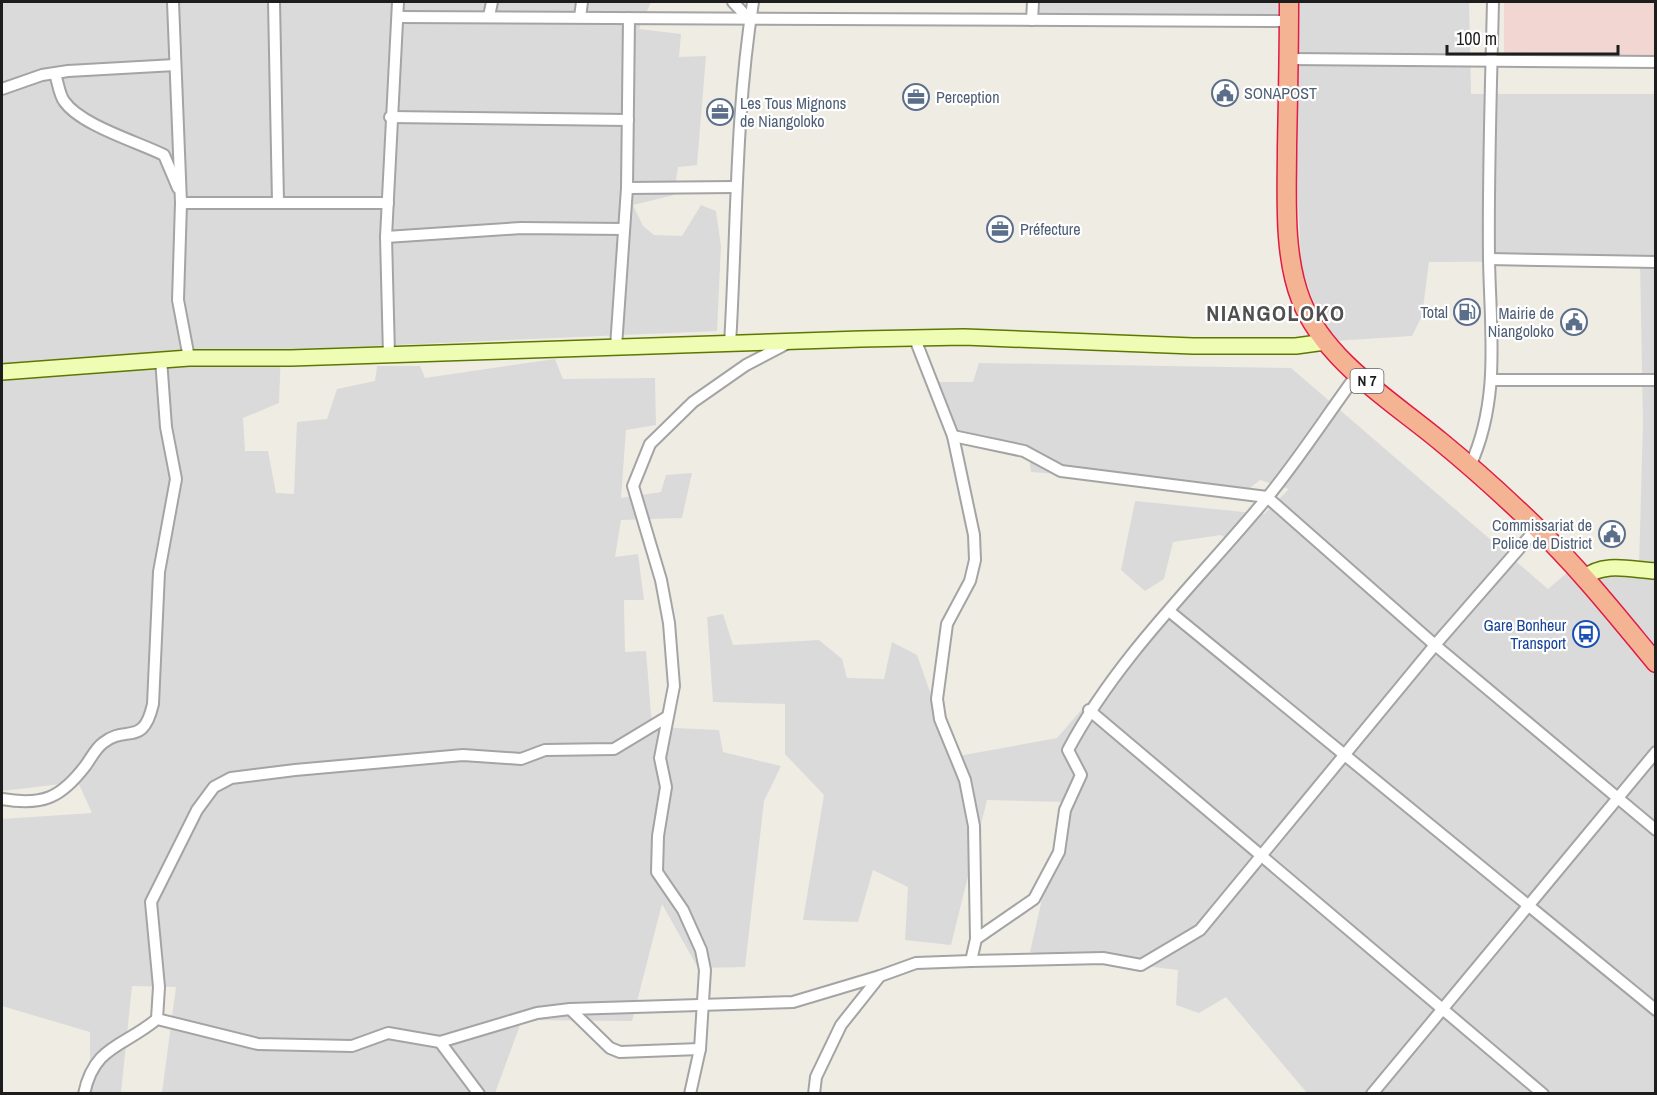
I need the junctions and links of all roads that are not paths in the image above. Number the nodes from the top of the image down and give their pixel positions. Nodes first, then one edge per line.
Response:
1 (173, 2) edge
2 (274, 2) edge
3 (398, 2) edge
4 (492, 2) edge
5 (582, 2) edge
6 (732, 2) edge
7 (753, 2) edge
8 (1033, 2) edge
9 (1289, 2) edge
10 (1492, 2) edge
11 (489, 16) junction
12 (580, 16) junction
13 (398, 17) junction
14 (629, 18) junction
15 (750, 20) junction
16 (1032, 20) junction
17 (1289, 21) junction
18 (1288, 59) junction
19 (1492, 61) junction
20 (1656, 62) edge
21 (176, 65) junction
22 (55, 74) junction
23 (2, 89) edge
24 (390, 117) junction
25 (628, 120) junction
26 (735, 187) junction
27 (627, 188) junction
28 (181, 199) junction
29 (278, 202) junction
30 (388, 203) junction
31 (624, 229) junction
32 (386, 237) junction
33 (1489, 259) junction
34 (1656, 262) edge
35 (915, 339) junction
36 (791, 342) junction
37 (1325, 342) junction
38 (730, 344) junction
39 (616, 347) junction
40 (389, 355) junction
41 (189, 358) junction
42 (161, 359) junction
43 (2, 372) edge
44 (1358, 373) junction
45 (1492, 380) junction
46 (1656, 380) edge
47 (953, 436) junction
48 (1470, 466) junction
49 (1267, 497) junction
50 (1537, 528) junction
51 (1656, 571) edge
52 (1584, 578) junction
53 (1169, 611) junction
54 (1435, 645) junction
55 (1656, 663) edge
56 (1089, 710) junction
57 (667, 717) junction
58 (1656, 752) edge
59 (1345, 755) junction
60 (2, 799) edge
61 (1617, 799) junction
62 (1656, 830) edge
63 (1262, 856) junction
64 (1528, 906) junction
65 (976, 939) junction
66 (970, 961) junction
67 (880, 976) junction
68 (703, 1004) junction
69 (570, 1009) junction
70 (1442, 1009) junction
71 (1656, 1010) edge
72 (157, 1019) junction
73 (440, 1042) junction
74 (700, 1049) junction
75 (84, 1094) edge
76 (479, 1094) edge
77 (690, 1094) edge
78 (814, 1094) edge
79 (1371, 1094) edge
80 (1543, 1094) edge

1 - 21 street
2 - 29 street
3 - 13 street
4 - 11 street
5 - 12 street
6 - 15 street
7 - 15 street
8 - 16 street
9 - 17 highway, N 7
10 - 19 street
11 - 12 street
11 - 13 street
12 - 14 street
13 - 24 street
14 - 15 street
14 - 25 street
15 - 16 street
15 - 26 street
16 - 17 street
17 - 18 highway, N 7
18 - 19 street
18 - 37 highway, N 7
19 - 20 street
19 - 33 street
21 - 22 street
21 - 28 street
22 - 23 street
22 - 28 street
24 - 25 street
24 - 30 street
25 - 27 street
26 - 27 street
26 - 38 street
27 - 31 street
28 - 29 street
28 - 41 street
29 - 30 street
30 - 32 street
31 - 32 street
31 - 39 street
32 - 40 street
33 - 34 street
33 - 45 street
35 - 36 main road
35 - 37 main road
35 - 47 street
36 - 38 main road
36 - 57 street
37 - 44 highway, N 7
38 - 39 main road
39 - 40 main road
40 - 41 main road
41 - 42 main road
42 - 43 main road
42 - 60 street
44 - 48 highway, N 7
44 - 49 street
45 - 46 street
45 - 48 street
47 - 49 street
47 - 65 street
48 - 50 highway, N 7
49 - 53 street
49 - 54 street
50 - 52 highway, N 7
50 - 54 street
51 - 52 main road
52 - 55 highway, N 7
53 - 56 street
53 - 59 street
54 - 59 street
54 - 61 street
56 - 63 street
56 - 65 street
57 - 68 street
57 - 72 street
58 - 61 street
59 - 63 street
59 - 64 street
61 - 62 street
61 - 64 street
63 - 66 street
63 - 70 street
64 - 70 street
64 - 71 street
65 - 66 street
66 - 67 street
67 - 68 street
67 - 78 street
68 - 69 street
68 - 74 street
69 - 73 street
69 - 74 street
70 - 79 street
70 - 80 street
72 - 73 street
72 - 75 street
73 - 76 street
74 - 77 street

